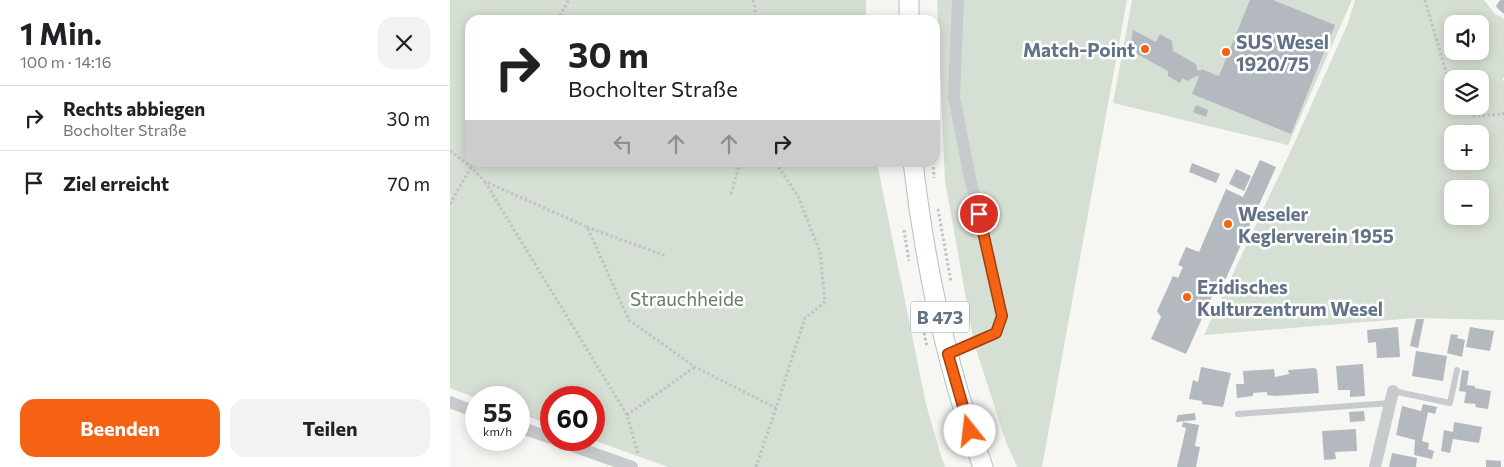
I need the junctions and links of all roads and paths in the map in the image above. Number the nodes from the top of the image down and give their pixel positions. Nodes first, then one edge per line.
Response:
1 (568, 0) edge
2 (753, 0) edge
3 (909, 0) edge
4 (958, 0) edge
5 (1425, 0) edge
6 (560, 15) edge
7 (755, 15) edge
8 (909, 15) edge
9 (1445, 70) edge
10 (1504, 112) edge
11 (1470, 115) edge
12 (1487, 115) edge
13 (1489, 115) edge
14 (450, 151) edge
15 (465, 162) edge
16 (471, 167) joint
17 (739, 167) edge
18 (778, 167) edge
19 (914, 167) edge
20 (933, 167) edge
21 (484, 181) junction
22 (934, 185) dead end
23 (731, 194) dead end
24 (450, 204) edge
25 (937, 204) dead end
26 (587, 227) junction
27 (666, 256) dead end
28 (952, 291) dead end
29 (948, 354) junction
30 (694, 367) junction
31 (1457, 370) dead end
32 (1392, 397) junction
33 (450, 402) edge
34 (465, 408) edge
35 (776, 408) junction
36 (1238, 414) dead end
37 (627, 415) junction
38 (594, 451) edge
39 (636, 463) edge
40 (756, 467) edge
41 (983, 467) edge
42 (1375, 467) edge

1 - 6 path
2 - 7 path
3 - 8 main road
4 - 29 street
5 - 9 path
10 - 13 path
11 - 12 path
14 - 15 path
16 - 21 path
16 - 24 path
17 - 23 path
18 - 35 path
19 - 29 main road, B 473
20 - 22 path
21 - 26 path
21 - 37 path
25 - 28 path
26 - 27 path
26 - 30 path
29 - 41 main road, B 473
30 - 35 path
30 - 37 path
31 - 32 lane
32 - 36 lane
32 - 42 street
33 - 34 street
35 - 40 path
37 - 39 path
38 - 39 street

